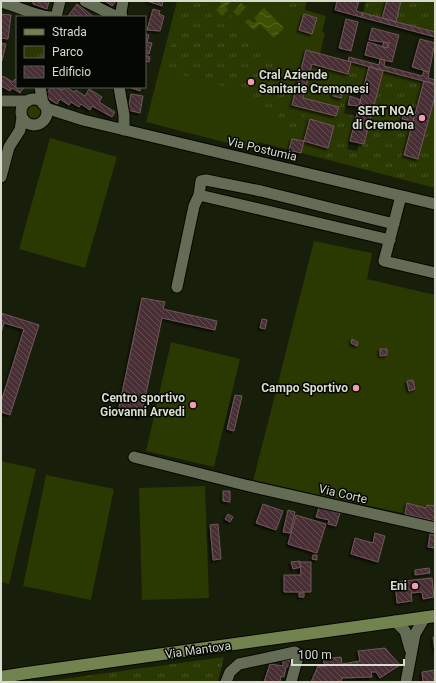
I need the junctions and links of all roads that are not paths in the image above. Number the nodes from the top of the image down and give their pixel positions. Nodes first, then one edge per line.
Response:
1 (60, 1) edge
2 (85, 1) edge
3 (123, 1) edge
4 (1, 2) edge
5 (43, 16) edge
6 (56, 16) edge
7 (115, 16) edge
8 (122, 16) edge
9 (38, 88) edge
10 (39, 88) edge
11 (119, 88) edge
12 (29, 101) junction
13 (4, 102) edge
14 (44, 106) junction
15 (22, 115) junction
16 (83, 120) junction
17 (38, 123) junction
18 (20, 130) junction
19 (124, 130) junction
20 (1, 177) edge
21 (199, 196) junction
22 (401, 196) junction
23 (435, 204) edge
24 (394, 224) junction
25 (390, 240) junction
26 (435, 273) edge
27 (177, 287) dead end
28 (134, 458) dead end
29 (435, 528) edge
30 (430, 616) edge
31 (395, 621) junction
32 (410, 656) junction
33 (1, 677) edge
34 (226, 682) edge
35 (291, 682) edge
36 (406, 682) edge

1 - 6 street
2 - 7 street
3 - 8 street
4 - 5 street
9 - 12 street
10 - 14 street
11 - 19 street
12 - 13 street, Via Postumia
12 - 14 street, Via Postumia
12 - 15 street
13 - 15 street
14 - 16 street, Via Postumia
14 - 17 street
15 - 17 street
15 - 18 street
16 - 17 street, Via Postumia
16 - 19 street, Via Postumia
17 - 18 street, Via Postumia
18 - 20 street
19 - 22 street, Via Postumia
21 - 24 street
21 - 25 street
21 - 27 street
22 - 23 street, Via Postumia
22 - 24 street
24 - 25 street
25 - 26 street
28 - 29 street, Via Corte
30 - 31 main road, Via Mantova
30 - 32 street, Via Mantova
31 - 32 street, Via Mantova
31 - 33 main road, Via Mantova, bridge
32 - 36 street, Via Mantova
34 - 35 street

